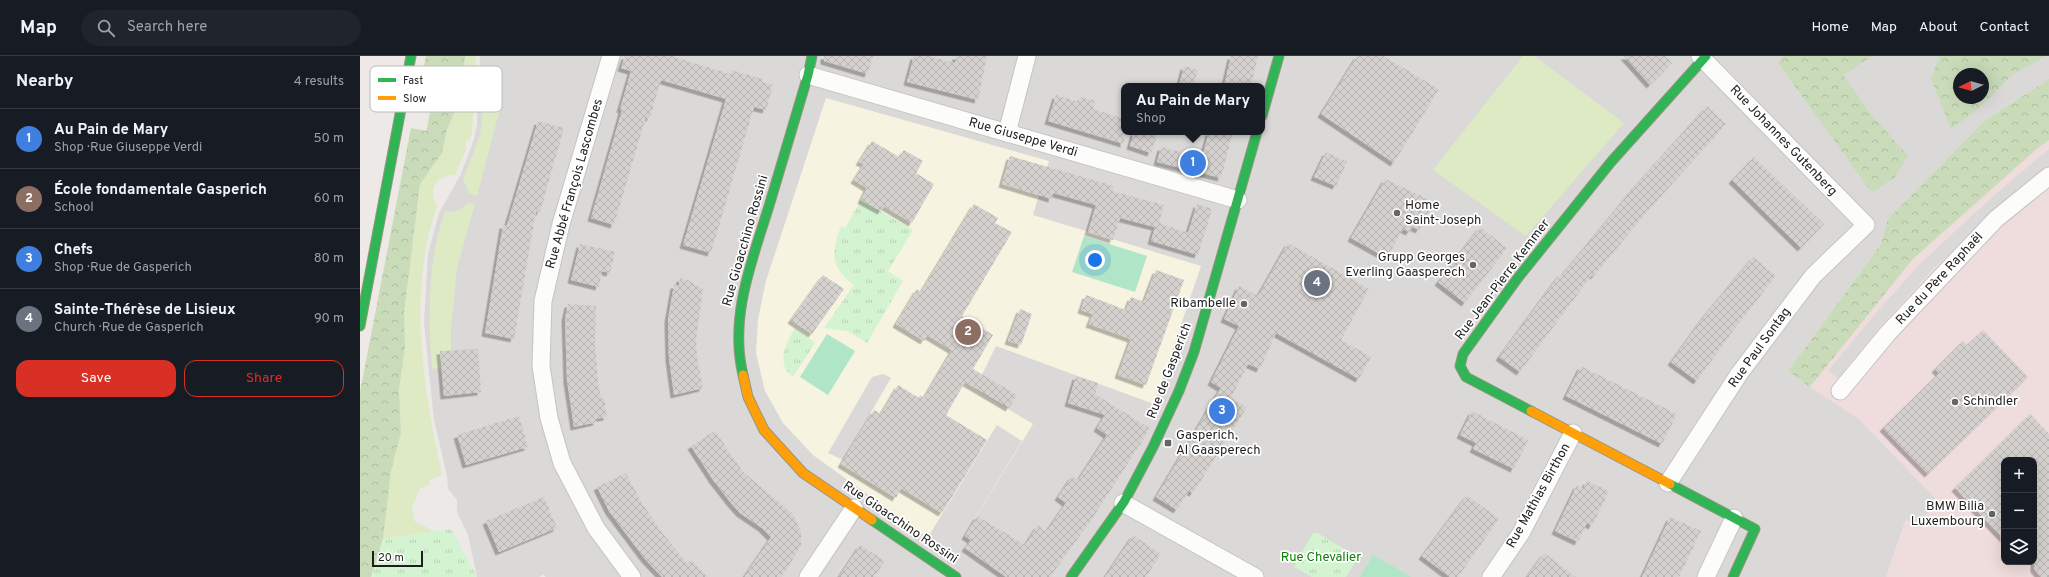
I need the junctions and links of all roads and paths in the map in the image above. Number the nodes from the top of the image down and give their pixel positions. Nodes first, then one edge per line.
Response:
1 (411, 56) edge
2 (611, 56) edge
3 (812, 56) edge
4 (1027, 56) edge
5 (1280, 56) edge
6 (1703, 57) edge
7 (409, 66) edge
8 (808, 76) junction
9 (1265, 106) edge
10 (400, 112) edge
11 (1007, 133) junction
12 (1256, 135) edge
13 (2049, 176) edge
14 (1238, 200) junction
15 (1866, 225) joint
16 (360, 326) edge
17 (1840, 392) dead end
18 (1573, 433) junction
19 (1668, 483) junction
20 (1123, 503) junction
21 (854, 508) junction
22 (1737, 520) junction
23 (632, 577) edge
24 (808, 577) edge
25 (956, 577) edge
26 (1071, 577) edge
27 (1255, 577) edge
28 (1491, 577) edge
29 (1706, 577) edge
30 (1733, 577) edge

1 - 7 street
2 - 23 street, Rue Abbé François Lascombes
3 - 8 street, Rue Gioacchino Rossini
4 - 11 street
5 - 9 street
6 - 15 street, Rue Johannes Gutenberg
6 - 18 street, Rue Jean-Pierre Kemmer
8 - 11 street, Rue Giuseppe Verdi
8 - 21 street, Rue Gioacchino Rossini
10 - 16 street
11 - 14 street, Rue Giuseppe Verdi
12 - 14 street, Rue de Gasperich
13 - 17 street, Rue du Père Raphaël
14 - 20 street, Rue de Gasperich
15 - 19 street, Rue Paul Sontag
18 - 19 street, Rue Jean-Pierre Kemmer
18 - 28 street, Rue Mathias Birthon
19 - 22 street, Rue Jean-Pierre Kemmer
20 - 26 street, Rue de Gasperich
20 - 27 street
21 - 24 street
21 - 25 street, Rue Gioacchino Rossini
22 - 29 street
22 - 30 street, Rue Jean-Pierre Kemmer

